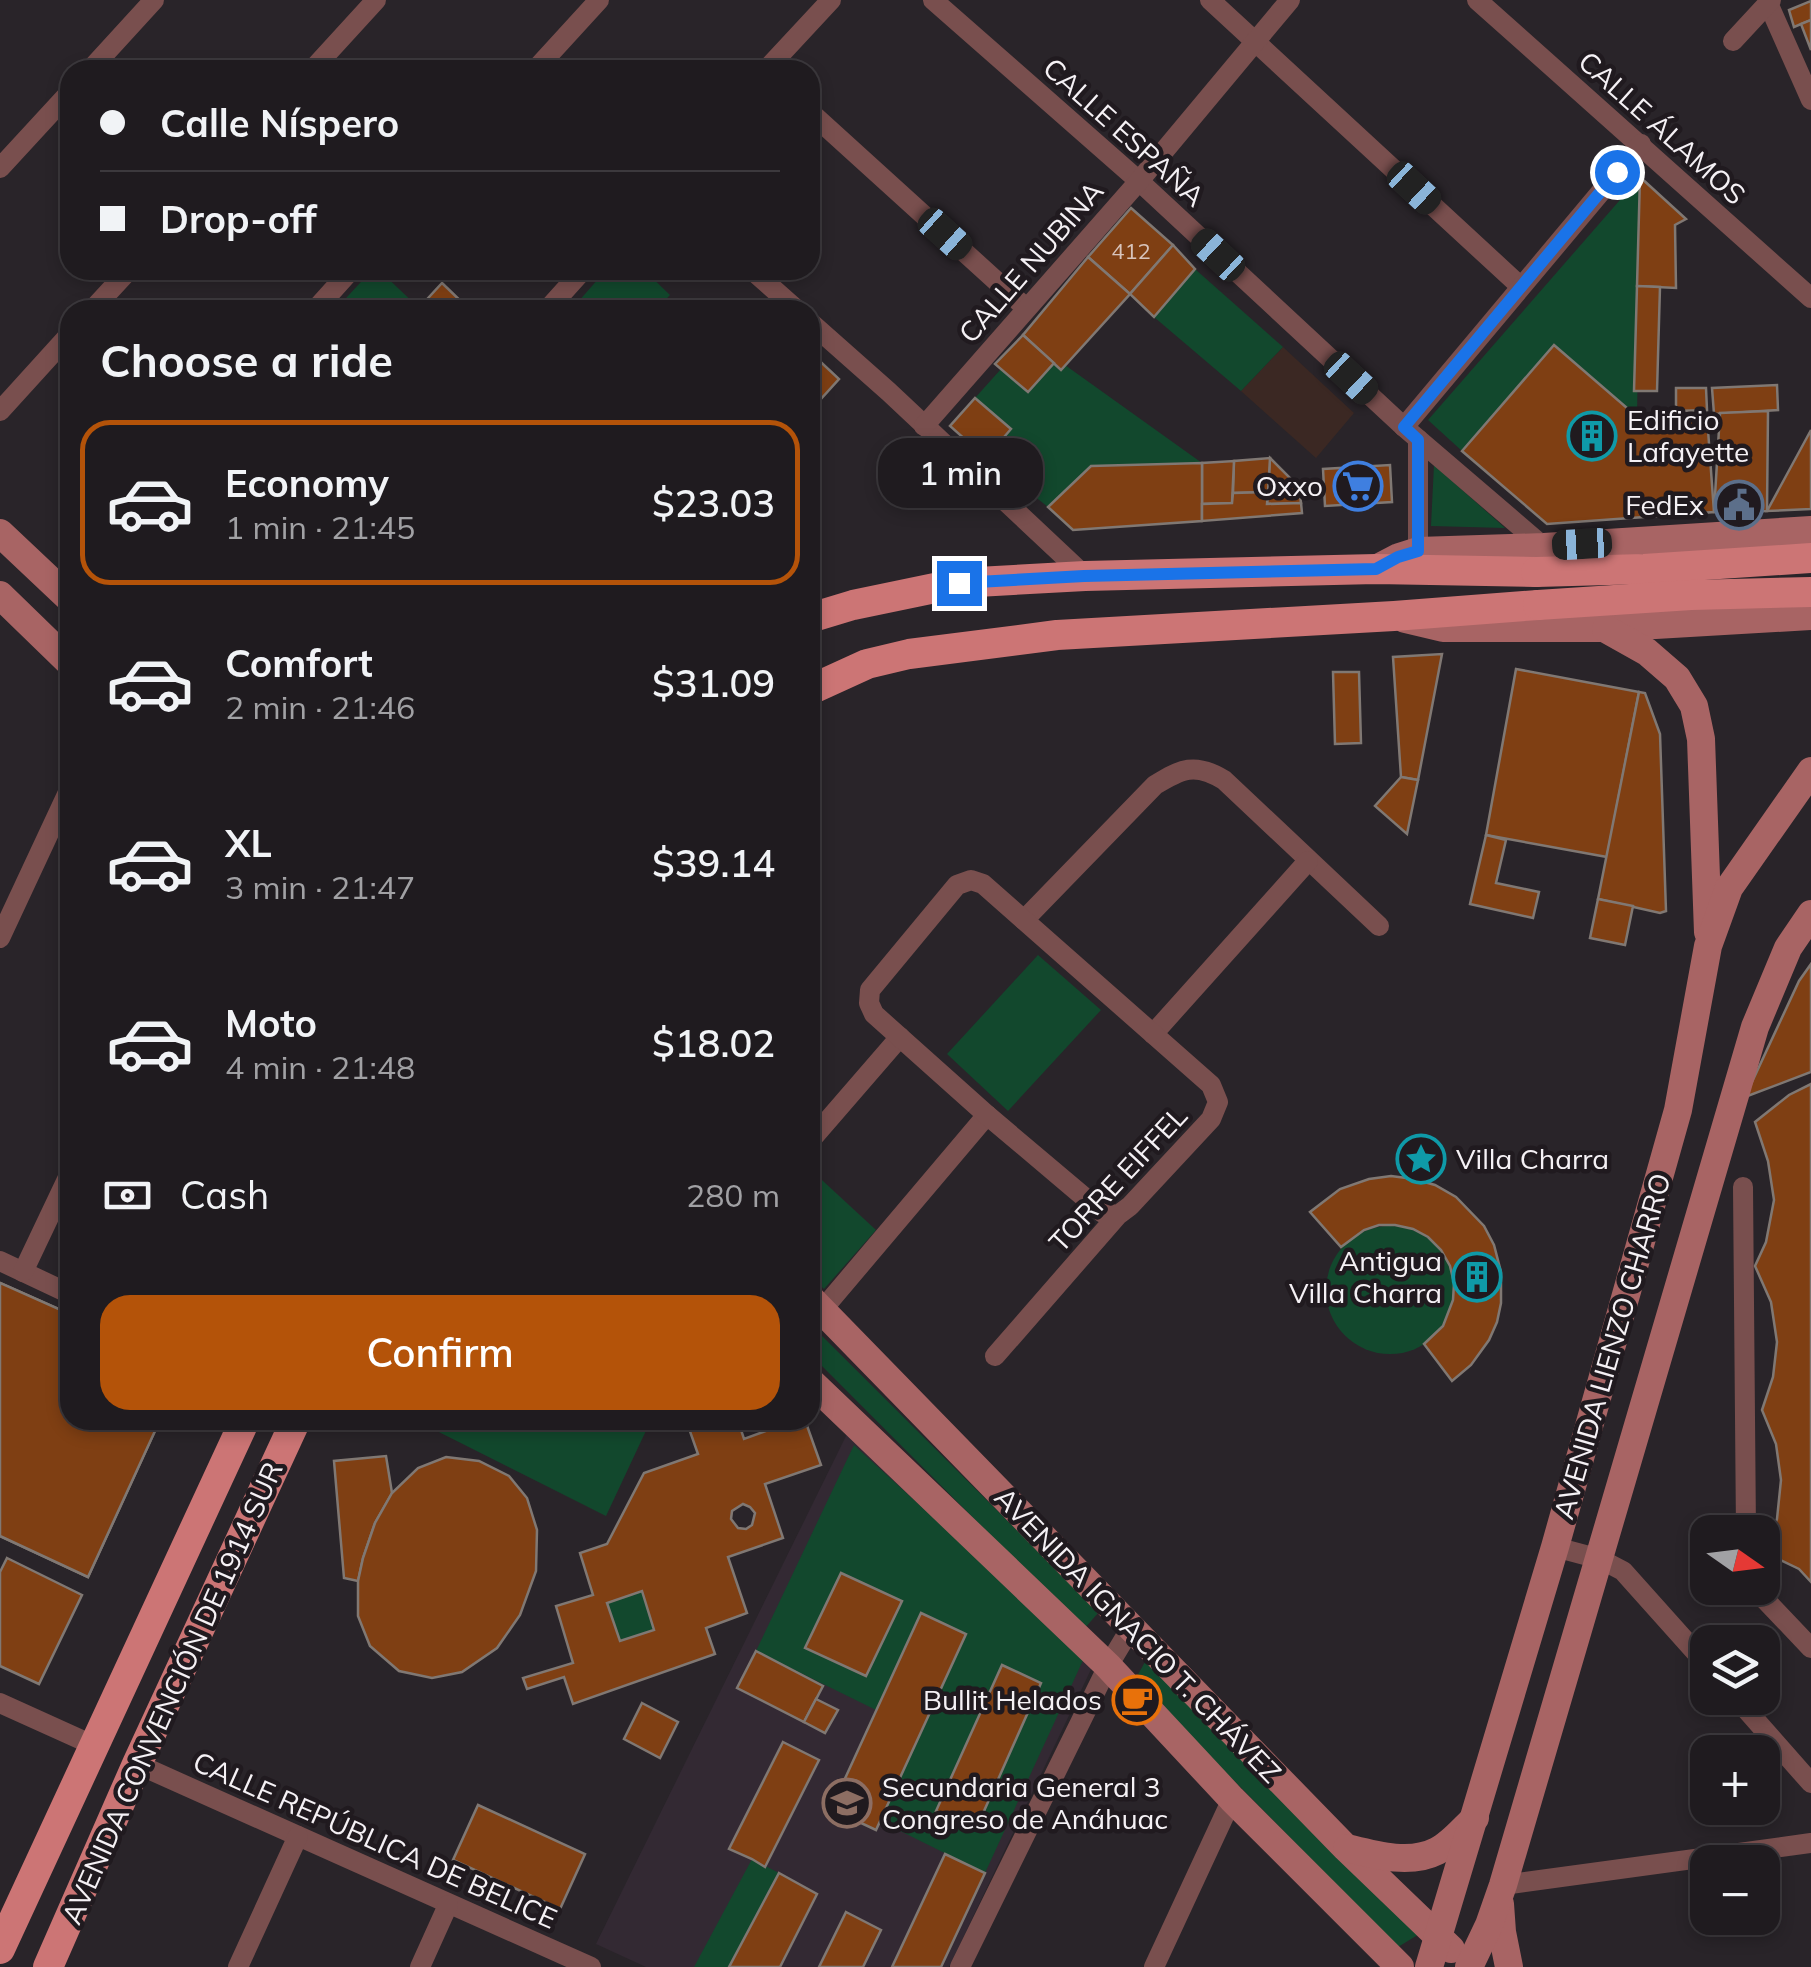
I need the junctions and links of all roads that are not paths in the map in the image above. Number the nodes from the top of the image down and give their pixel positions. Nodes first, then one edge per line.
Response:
1 (154, 0) edge
2 (376, 0) edge
3 (599, 0) edge
4 (832, 0) edge
5 (933, 0) edge
6 (1210, 0) edge
7 (1290, 0) edge
8 (1476, 0) edge
9 (1770, 2) edge
10 (1733, 41) dead end
11 (1255, 42) junction
12 (99, 60) edge
13 (321, 60) edge
14 (544, 60) edge
15 (775, 60) edge
16 (1811, 100) edge
17 (60, 103) edge
18 (820, 121) edge
19 (1641, 144) junction
20 (0, 168) edge
21 (1139, 181) junction
22 (120, 280) edge
23 (342, 280) edge
24 (574, 280) edge
25 (763, 280) edge
26 (1520, 286) junction
27 (1811, 298) edge
28 (101, 300) edge
29 (323, 300) edge
30 (555, 300) edge
31 (786, 300) edge
32 (1026, 308) junction
33 (820, 331) edge
34 (60, 345) edge
35 (0, 411) edge
36 (924, 426) junction
37 (1411, 433) junction
38 (1811, 530) edge
39 (0, 533) edge
40 (1774, 534) junction
41 (1418, 551) junction
42 (1811, 558) edge
43 (1540, 559) junction
44 (1376, 569) junction
45 (1084, 576) junction
46 (60, 583) edge
47 (1811, 592) edge
48 (0, 595) edge
49 (820, 615) edge
50 (1394, 616) junction
51 (1811, 616) edge
52 (1782, 617) junction
53 (1604, 628) junction
54 (60, 652) edge
55 (820, 685) edge
56 (1811, 771) edge
57 (60, 809) edge
58 (1308, 862) junction
59 (1811, 914) edge
60 (1024, 920) junction
61 (1379, 926) dead end
62 (0, 938) edge
63 (1708, 946) junction
64 (1153, 1034) junction
65 (900, 1037) junction
66 (988, 1115) junction
67 (820, 1129) edge
68 (1743, 1187) dead end
69 (60, 1195) edge
70 (1118, 1215) junction
71 (0, 1262) edge
72 (24, 1272) junction
73 (60, 1289) edge
74 (820, 1300) edge
75 (820, 1308) edge
76 (995, 1356) dead end
77 (820, 1392) edge
78 (240, 1430) edge
79 (291, 1430) edge
80 (1746, 1515) edge
81 (1556, 1547) junction
82 (1600, 1558) junction
83 (1770, 1605) edge
84 (1132, 1626) junction
85 (1690, 1646) edge
86 (1811, 1648) edge
87 (1108, 1666) junction
88 (0, 1703) edge
89 (1751, 1715) edge
90 (95, 1746) junction
91 (137, 1764) junction
92 (1811, 1783) edge
93 (1232, 1799) junction
94 (1476, 1817) junction
95 (298, 1836) junction
96 (1811, 1843) edge
97 (1346, 1848) junction
98 (1501, 1891) junction
99 (448, 1905) junction
100 (1440, 1938) junction
101 (0, 1949) edge
102 (48, 1967) edge
103 (238, 1967) edge
104 (420, 1967) edge
105 (591, 1967) edge
106 (960, 1967) edge
107 (1154, 1967) edge
108 (1400, 1967) edge
109 (1429, 1967) edge
110 (1470, 1967) edge
111 (1509, 1967) edge

1 - 12 street
2 - 13 street
3 - 14 street
4 - 15 street
5 - 21 street, CALLE ESPAÑA
6 - 11 street
7 - 11 street, CALLE NUBINA
8 - 19 street, CALLE ÁLAMOS
9 - 10 street
9 - 16 street
11 - 21 street, CALLE NUBINA
11 - 26 street
17 - 20 street
18 - 32 street
19 - 26 street
19 - 27 street, CALLE ÁLAMOS
21 - 32 street, CALLE NUBINA
21 - 37 street, CALLE ESPAÑA
22 - 28 street
23 - 29 street
24 - 30 street
25 - 31 street
26 - 37 street
32 - 36 street, CALLE NUBINA
33 - 36 street
34 - 35 street
36 - 45 street
37 - 41 street
37 - 43 street, CALLE ESPAÑA
38 - 40 street
39 - 46 street
40 - 43 street
40 - 52 street
41 - 43 street
41 - 44 street
42 - 43 main road, bridge
43 - 44 main road
44 - 45 main road
45 - 49 main road
47 - 50 main road, bridge
48 - 54 street
50 - 53 street
50 - 55 main road
51 - 52 street
52 - 53 street
53 - 63 street
56 - 63 street, AVENIDA LIENZO CHARRO
57 - 62 street
58 - 60 street
58 - 61 street
58 - 64 street
59 - 82 street, AVENIDA LIENZO CHARRO
60 - 64 street, TORRE EIFFEL
60 - 65 street, TORRE EIFFEL
63 - 81 street, AVENIDA LIENZO CHARRO
64 - 70 street, TORRE EIFFEL
65 - 66 street, TORRE EIFFEL
65 - 67 street
66 - 70 street, TORRE EIFFEL
66 - 74 street
68 - 80 street
69 - 72 street
70 - 76 street, TORRE EIFFEL
71 - 72 street
72 - 73 street
75 - 84 street, AVENIDA IGNACIO T. CHÁVEZ
77 - 87 street, AVENIDA IGNACIO T. CHÁVEZ
78 - 90 main road, AVENIDA CONVENCIÓN DE 1914 SUR
79 - 91 main road, AVENIDA CONVENCIÓN DE 1914 SUR
81 - 82 street
81 - 94 street, AVENIDA LIENZO CHARRO
82 - 85 street
82 - 98 street, AVENIDA LIENZO CHARRO
83 - 86 street
84 - 87 street
84 - 97 street, AVENIDA IGNACIO T. CHÁVEZ
87 - 93 street, AVENIDA IGNACIO T. CHÁVEZ
87 - 106 street
88 - 90 street
89 - 92 street
90 - 101 main road, AVENIDA CONVENCIÓN DE 1914 SUR
91 - 95 street, CALLE REPÚBLICA DE BELICE
91 - 102 main road, AVENIDA CONVENCIÓN DE 1914 SUR
93 - 107 street
93 - 108 street, AVENIDA IGNACIO T. CHÁVEZ
94 - 97 street
94 - 100 street, AVENIDA LIENZO CHARRO
95 - 99 street, CALLE REPÚBLICA DE BELICE
95 - 103 street
96 - 98 street
97 - 100 street, AVENIDA IGNACIO T. CHÁVEZ
98 - 110 street, AVENIDA LIENZO CHARRO
98 - 111 street
99 - 104 street
99 - 105 street, CALLE REPÚBLICA DE BELICE
100 - 109 street, AVENIDA LIENZO CHARRO
100 - 110 street, AVENIDA IGNACIO T. CHÁVEZ

